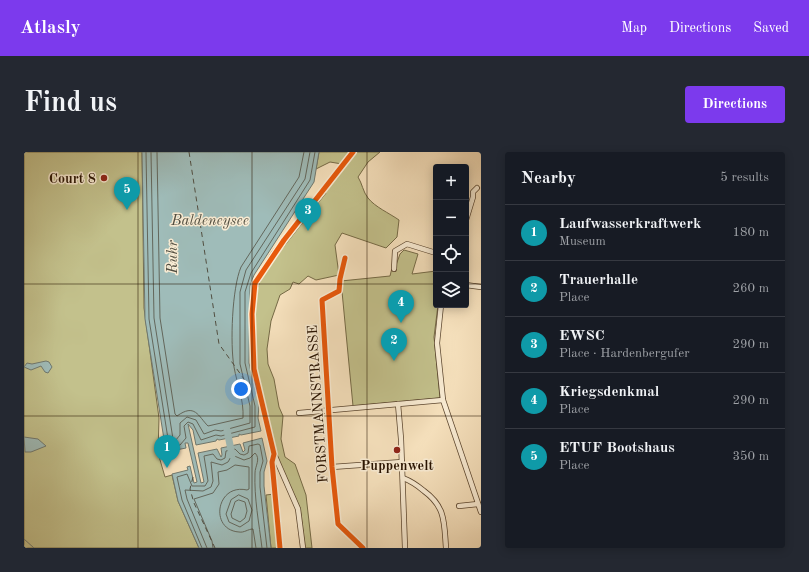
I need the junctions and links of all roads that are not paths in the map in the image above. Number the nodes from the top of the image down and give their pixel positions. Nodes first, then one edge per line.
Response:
1 (353, 152) edge
2 (332, 170) dead end
3 (337, 173) junction
4 (477, 188) dead end
5 (469, 210) edge
6 (433, 252) edge
7 (345, 258) dead end
8 (394, 269) dead end
9 (469, 285) edge
10 (481, 287) edge
11 (442, 308) edge
12 (444, 400) junction
13 (398, 404) junction
14 (329, 410) junction
15 (299, 413) dead end
16 (402, 462) junction
17 (332, 468) junction
18 (403, 478) junction
19 (479, 501) edge
20 (459, 506) dead end
21 (481, 512) edge
22 (303, 548) edge
23 (363, 548) edge
24 (405, 548) edge
25 (446, 548) edge

1 - 3 street
2 - 3 street
3 - 22 street
4 - 5 street
6 - 8 street
7 - 14 street, FORSTMANNSTRASSE
9 - 10 street
11 - 12 street
12 - 13 street
12 - 19 street
13 - 14 street
13 - 16 street
14 - 15 street
14 - 17 street, FORSTMANNSTRASSE
16 - 17 street
16 - 18 street
17 - 23 street, FORSTMANNSTRASSE
18 - 24 street
18 - 25 street
19 - 20 street
19 - 21 street

